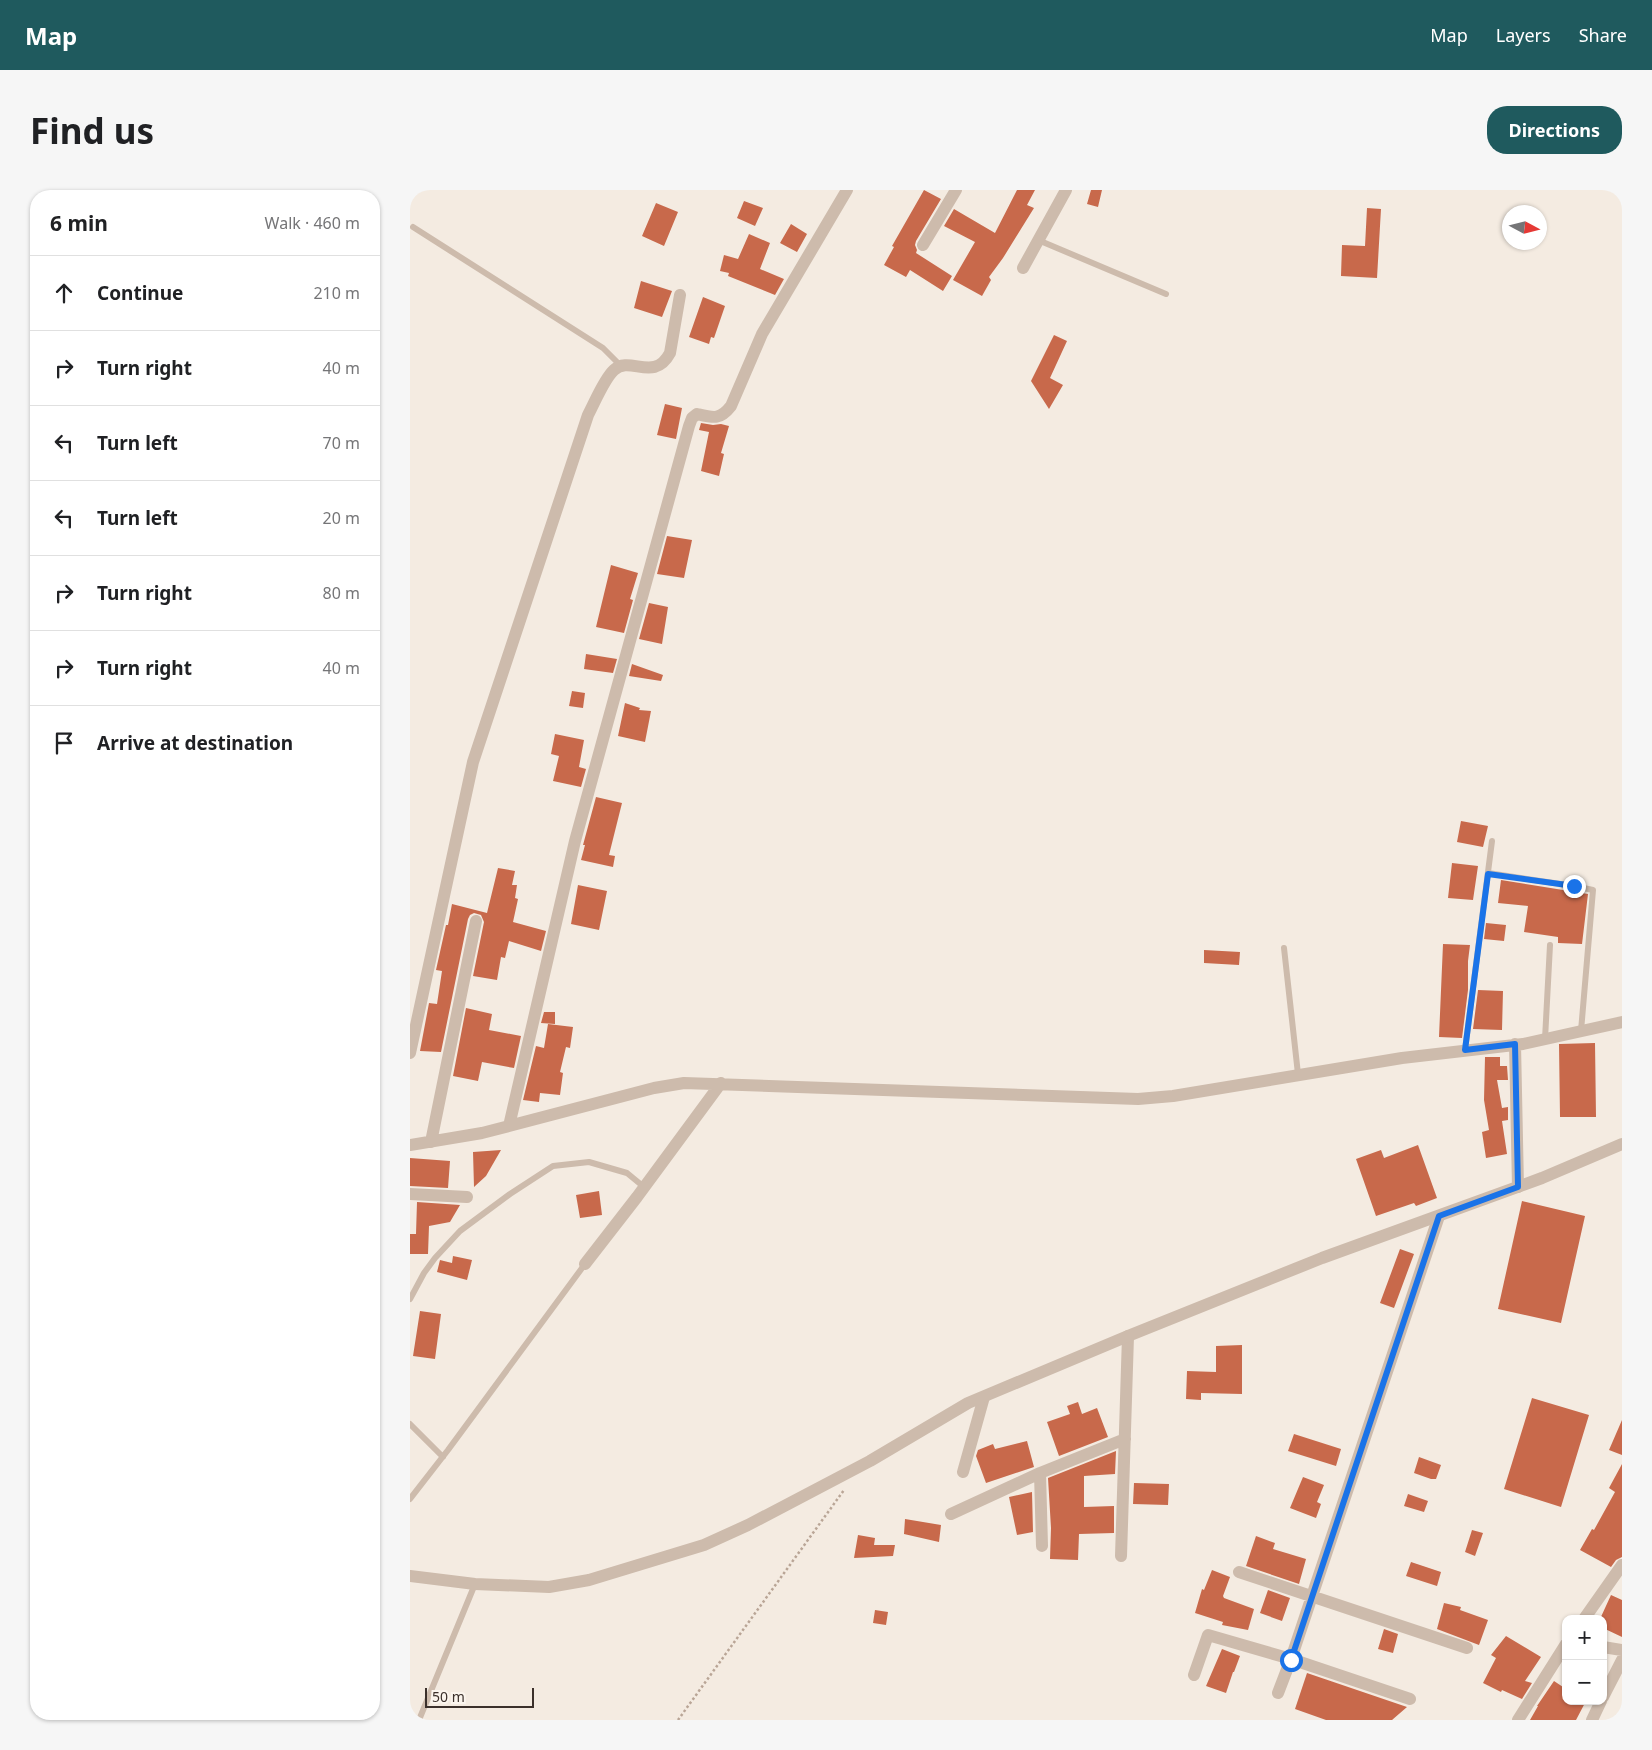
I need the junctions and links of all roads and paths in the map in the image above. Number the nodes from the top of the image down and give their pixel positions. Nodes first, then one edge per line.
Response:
1 (847, 190) edge
2 (956, 190) edge
3 (1066, 190) edge
4 (413, 227) dead end
5 (1038, 240) junction
6 (923, 245) dead end
7 (1023, 268) dead end
8 (1166, 294) dead end
9 (680, 295) dead end
10 (621, 366) junction
11 (1492, 841) dead end
12 (1488, 874) junction
13 (476, 921) dead end
14 (1550, 945) dead end
15 (1284, 948) dead end
16 (1622, 1022) edge
17 (1582, 1031) junction
18 (1545, 1039) junction
19 (1515, 1044) junction
20 (1465, 1050) junction
21 (410, 1053) edge
22 (1298, 1074) junction
23 (721, 1083) junction
24 (509, 1126) junction
25 (431, 1142) junction
26 (1622, 1144) edge
27 (410, 1145) edge
28 (644, 1187) junction
29 (1518, 1187) junction
30 (410, 1194) edge
31 (467, 1197) dead end
32 (1439, 1216) junction
33 (585, 1264) joint
34 (410, 1299) edge
35 (1128, 1336) junction
36 (984, 1397) junction
37 (410, 1424) edge
38 (1125, 1439) junction
39 (443, 1457) junction
40 (964, 1472) dead end
41 (1040, 1473) junction
42 (845, 1488) dead end
43 (410, 1499) edge
44 (951, 1514) dead end
45 (1042, 1546) dead end
46 (1121, 1556) dead end
47 (1622, 1565) edge
48 (1239, 1572) dead end
49 (410, 1576) edge
50 (475, 1584) junction
51 (1312, 1597) junction
52 (1587, 1615) edge
53 (1467, 1648) dead end
54 (1607, 1648) edge
55 (1562, 1650) edge
56 (1622, 1650) edge
57 (1291, 1660) junction
58 (1622, 1660) edge
59 (1194, 1676) dead end
60 (1607, 1689) edge
61 (1278, 1694) dead end
62 (1410, 1699) dead end
63 (1599, 1705) edge
64 (419, 1720) edge
65 (678, 1720) edge
66 (1518, 1720) edge
67 (1592, 1720) edge

1 - 24 street
2 - 6 street
3 - 5 street
4 - 10 lane
5 - 7 street
5 - 8 lane
9 - 10 street
10 - 21 street
11 - 12 lane
12 - 17 lane
12 - 20 lane
13 - 25 street
14 - 18 lane
15 - 22 lane
16 - 17 street
17 - 18 street
18 - 19 street
19 - 20 street
19 - 29 street
20 - 22 street
22 - 23 street
23 - 24 street
23 - 28 street
24 - 25 street
25 - 27 street
26 - 29 street
28 - 33 street
28 - 34 lane
29 - 32 street
30 - 31 street
32 - 35 street
32 - 51 street
33 - 39 lane
35 - 36 street
35 - 38 street
36 - 40 street
36 - 50 street
37 - 39 lane
38 - 41 street
38 - 46 street
39 - 43 lane
41 - 44 street
41 - 45 street
42 - 65 path
47 - 52 street
48 - 51 street
49 - 50 street
50 - 64 lane
51 - 53 street
51 - 57 street
54 - 56 street
55 - 66 street
57 - 59 street
57 - 61 street
57 - 62 street
58 - 60 street
63 - 67 street

